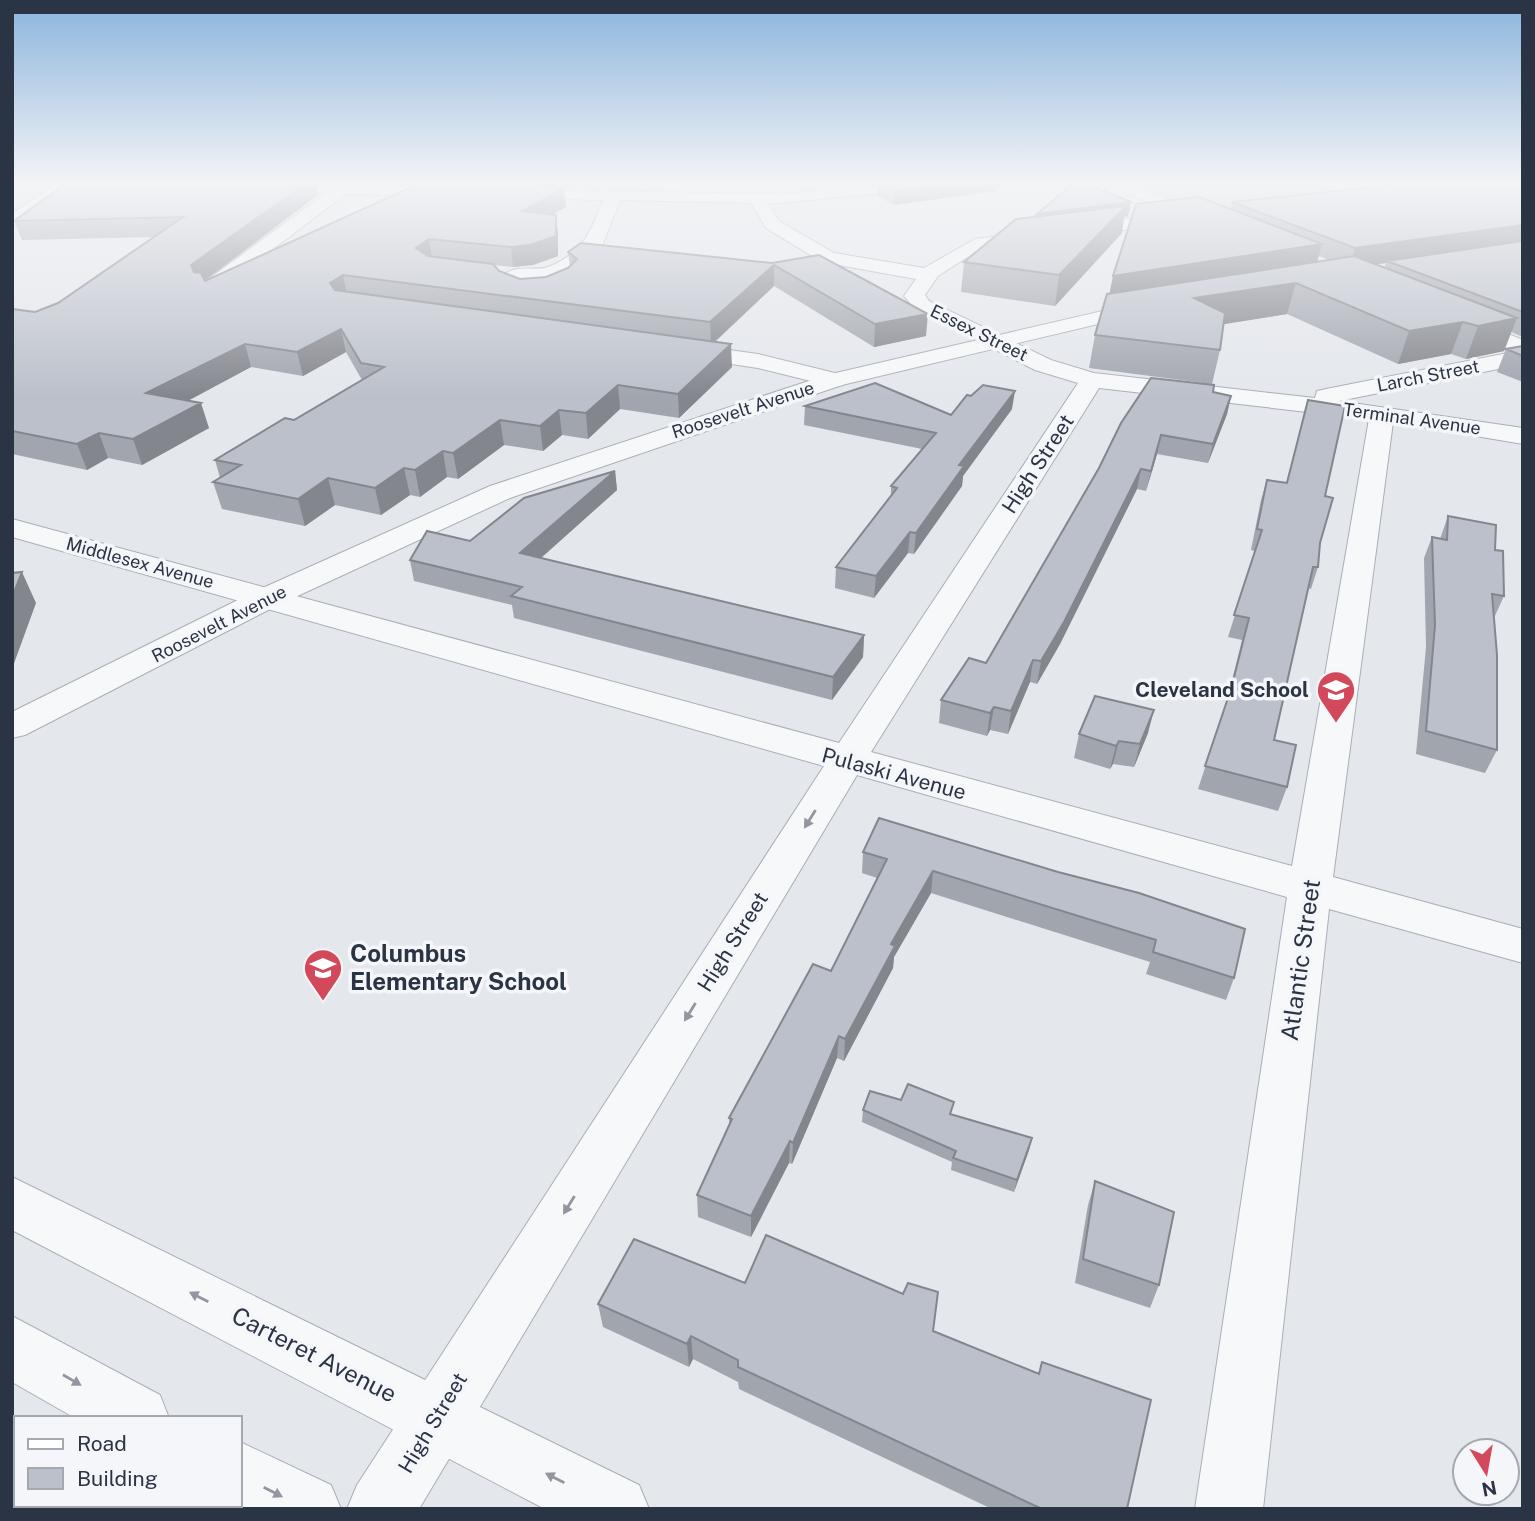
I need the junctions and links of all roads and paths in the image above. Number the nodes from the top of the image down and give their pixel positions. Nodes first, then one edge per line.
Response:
1 (253, 255) edge
2 (578, 255) edge
3 (824, 255) edge
4 (959, 255) edge
5 (484, 275) edge
6 (929, 275) junction
7 (209, 288) edge
8 (1174, 302) edge
9 (1435, 313) edge
10 (1000, 342) junction
11 (662, 348) edge
12 (1523, 348) edge
13 (1523, 357) edge
14 (835, 380) junction
15 (1093, 380) junction
16 (1292, 402) junction
17 (1382, 413) junction
18 (1523, 436) edge
19 (12, 528) edge
20 (267, 598) junction
21 (12, 727) edge
22 (846, 761) junction
23 (1310, 887) junction
24 (1523, 946) edge
25 (12, 1202) edge
26 (12, 1347) edge
27 (134, 1416) edge
28 (436, 1417) junction
29 (242, 1476) edge
30 (307, 1509) edge
31 (381, 1509) edge
32 (615, 1509) edge
33 (1229, 1509) edge

1 - 7 street
2 - 5 street
3 - 6 street
4 - 6 street, Essex Street
6 - 10 street, Essex Street
8 - 10 street, Roosevelt Avenue
9 - 12 street
10 - 14 street, Roosevelt Avenue
10 - 15 street, Essex Street
11 - 14 street
13 - 16 street, Larch Street
14 - 20 street, Roosevelt Avenue
15 - 16 street, Terminal Avenue
15 - 22 street, High Street
16 - 17 street, Terminal Avenue
17 - 18 street, Terminal Avenue
17 - 23 street, Atlantic Street
19 - 20 street, Middlesex Avenue
20 - 21 street, Roosevelt Avenue
20 - 22 street, Pulaski Avenue
22 - 23 street, Pulaski Avenue
22 -> 28 street, High Street
23 - 24 street, Pulaski Avenue
23 - 33 street, Atlantic Street
28 -> 25 street, Carteret Avenue
26 -> 27 street
28 - 31 street, High Street
32 -> 28 street, Carteret Avenue
29 -> 30 street

